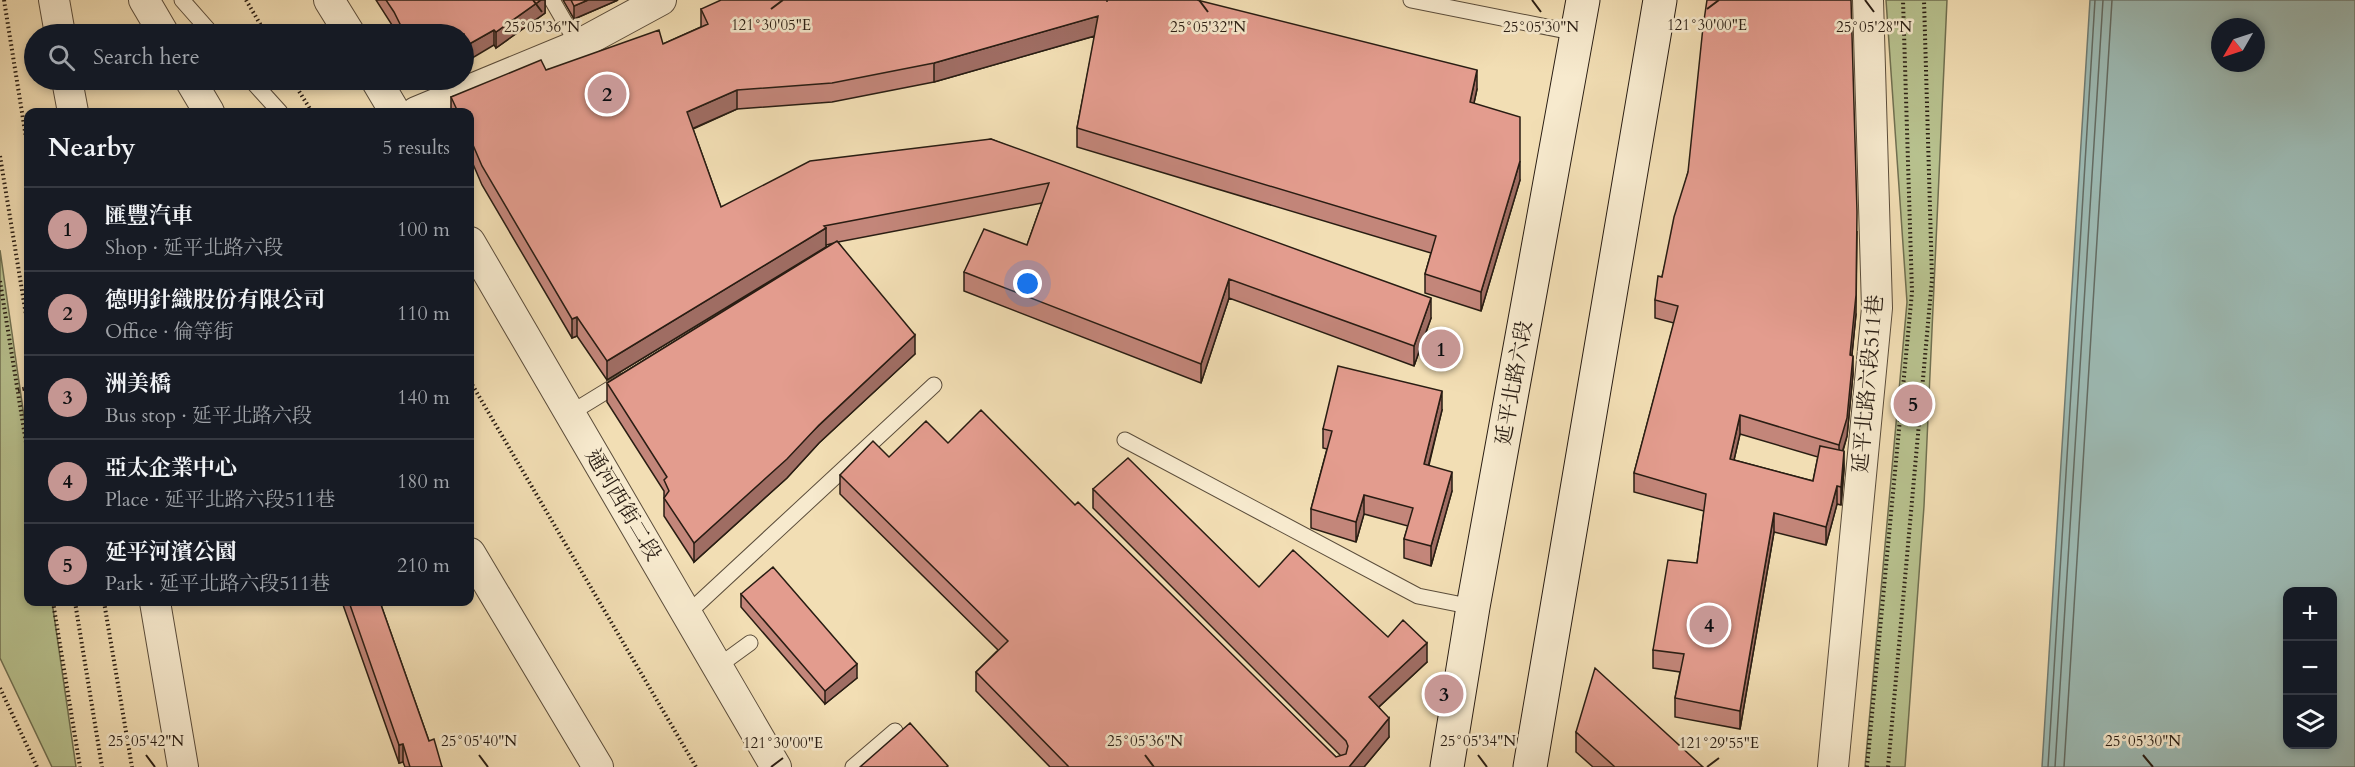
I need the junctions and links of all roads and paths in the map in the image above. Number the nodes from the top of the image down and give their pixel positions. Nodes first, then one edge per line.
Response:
1 (4, 0) edge
2 (54, 0) edge
3 (144, 0) edge
4 (182, 0) edge
5 (246, 0) edge
6 (329, 0) edge
7 (552, 0) edge
8 (661, 0) edge
9 (1411, 0) edge
10 (1583, 0) edge
11 (1660, 0) edge
12 (1868, 0) edge
13 (1924, 0) edge
14 (58, 24) edge
15 (158, 24) edge
16 (203, 24) edge
17 (260, 24) edge
18 (344, 24) edge
19 (1577, 33) junction
20 (578, 45) junction
21 (474, 88) edge
22 (70, 90) edge
23 (196, 90) edge
24 (260, 90) edge
25 (298, 90) edge
26 (382, 90) edge
27 (469, 90) edge
28 (72, 108) edge
29 (207, 108) edge
30 (276, 108) edge
31 (310, 108) edge
32 (393, 108) edge
33 (426, 108) edge
34 (24, 125) edge
35 (0, 156) edge
36 (474, 249) edge
37 (0, 281) edge
38 (24, 303) edge
39 (639, 372) edge
40 (934, 385) dead end
41 (474, 388) edge
42 (24, 389) edge
43 (18, 390) junction
44 (569, 414) junction
45 (24, 429) edge
46 (1125, 440) dead end
47 (474, 560) edge
48 (54, 606) edge
49 (76, 606) edge
50 (105, 606) edge
51 (156, 606) edge
52 (1473, 607) junction
53 (687, 614) junction
54 (750, 643) dead end
55 (717, 667) junction
56 (0, 688) edge
57 (895, 731) dead end
58 (37, 767) edge
59 (80, 767) edge
60 (102, 767) edge
61 (132, 767) edge
62 (183, 767) edge
63 (598, 767) edge
64 (696, 767) edge
65 (776, 767) edge
66 (853, 767) edge
67 (1447, 767) edge
68 (1530, 767) edge
69 (1833, 767) edge
70 (1888, 767) edge

1 - 34 path
2 - 14 street
3 - 15 street
4 - 16 lane
5 - 17 path
6 - 18 street
7 - 20 lane
8 - 20 street
9 - 19 lane
10 - 19 main road, 延平北路六段
11 - 68 main road
12 - 69 street, 延平北路六段511巷
13 - 70 path
19 - 52 main road, 延平北路六段
20 - 21 street
22 - 28 street
23 - 29 street
24 - 30 lane
25 - 31 path
26 - 32 street
27 - 33 street
35 - 38 path
36 - 44 street, 通河西街二段
37 - 43 path
39 - 44 lane
40 - 53 lane
41 - 64 path
42 - 43 path
43 - 45 path
44 - 53 street, 通河西街二段
46 - 52 lane
47 - 63 street
48 - 59 path
49 - 60 path
50 - 61 path
51 - 62 street
52 - 67 main road, 延平北路六段
53 - 55 street, 通河西街二段
54 - 55 lane
55 - 65 street, 通河西街二段
56 - 58 path
57 - 66 lane

